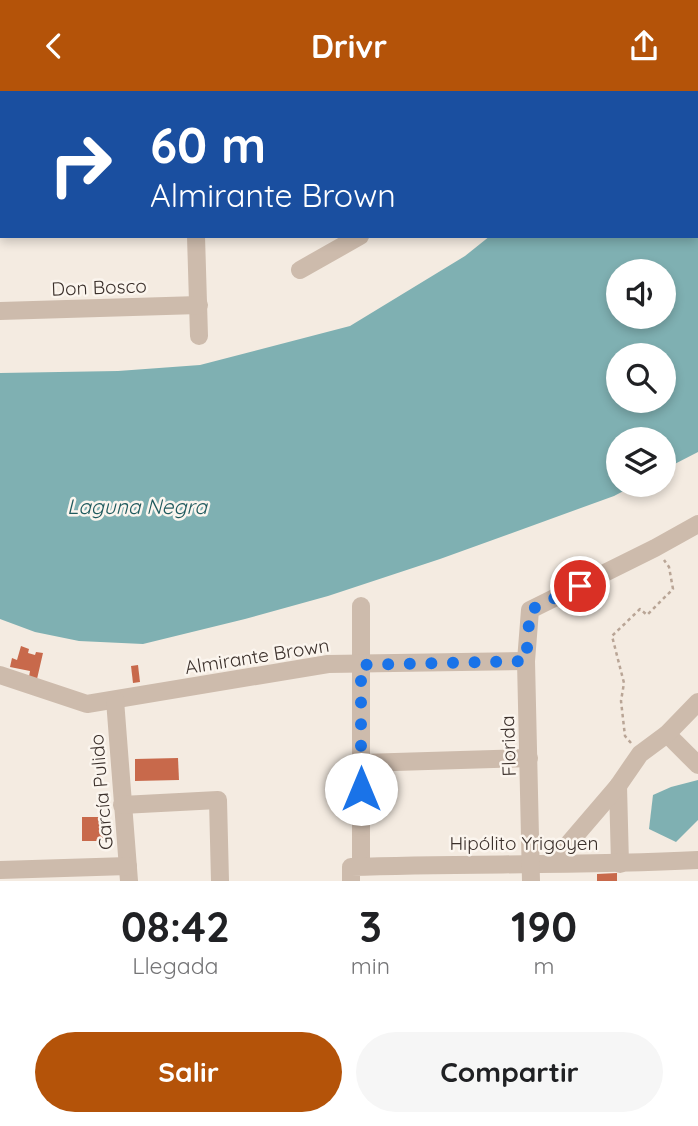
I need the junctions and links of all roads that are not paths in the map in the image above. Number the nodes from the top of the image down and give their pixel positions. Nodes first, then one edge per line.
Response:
1 (196, 238) edge
2 (356, 238) edge
3 (300, 270) dead end
4 (200, 305) junction
5 (0, 311) edge
6 (199, 336) dead end
7 (698, 524) edge
8 (360, 606) dead end
9 (526, 661) junction
10 (361, 665) junction
11 (0, 675) edge
12 (115, 700) junction
13 (698, 702) edge
14 (667, 734) junction
15 (529, 758) junction
16 (362, 763) junction
17 (698, 765) edge
18 (618, 786) junction
19 (122, 805) junction
20 (698, 860) edge
21 (531, 862) junction
22 (552, 863) junction
23 (620, 864) junction
24 (0, 870) edge
25 (354, 871) edge
26 (128, 873) edge
27 (220, 881) edge
28 (531, 881) edge

1 - 4 street
2 - 3 street
4 - 5 street, Don Bosco
4 - 6 street
7 - 9 street, Florida
8 - 10 street
9 - 10 street, Almirante Brown
9 - 15 street, Florida
10 - 12 street, Almirante Brown
10 - 16 street
11 - 12 street, Almirante Brown
12 - 19 street, García Pulido
13 - 14 street
14 - 17 street
14 - 18 street
15 - 16 street
15 - 21 street, Florida
16 - 25 street
18 - 22 street
18 - 23 street
19 - 26 street, García Pulido
19 - 27 street
20 - 23 street, Hipólito Yrigoyen
21 - 22 street, Hipólito Yrigoyen
21 - 25 street, Hipólito Yrigoyen
21 - 28 street, Florida
22 - 23 street, Hipólito Yrigoyen
24 - 26 street

